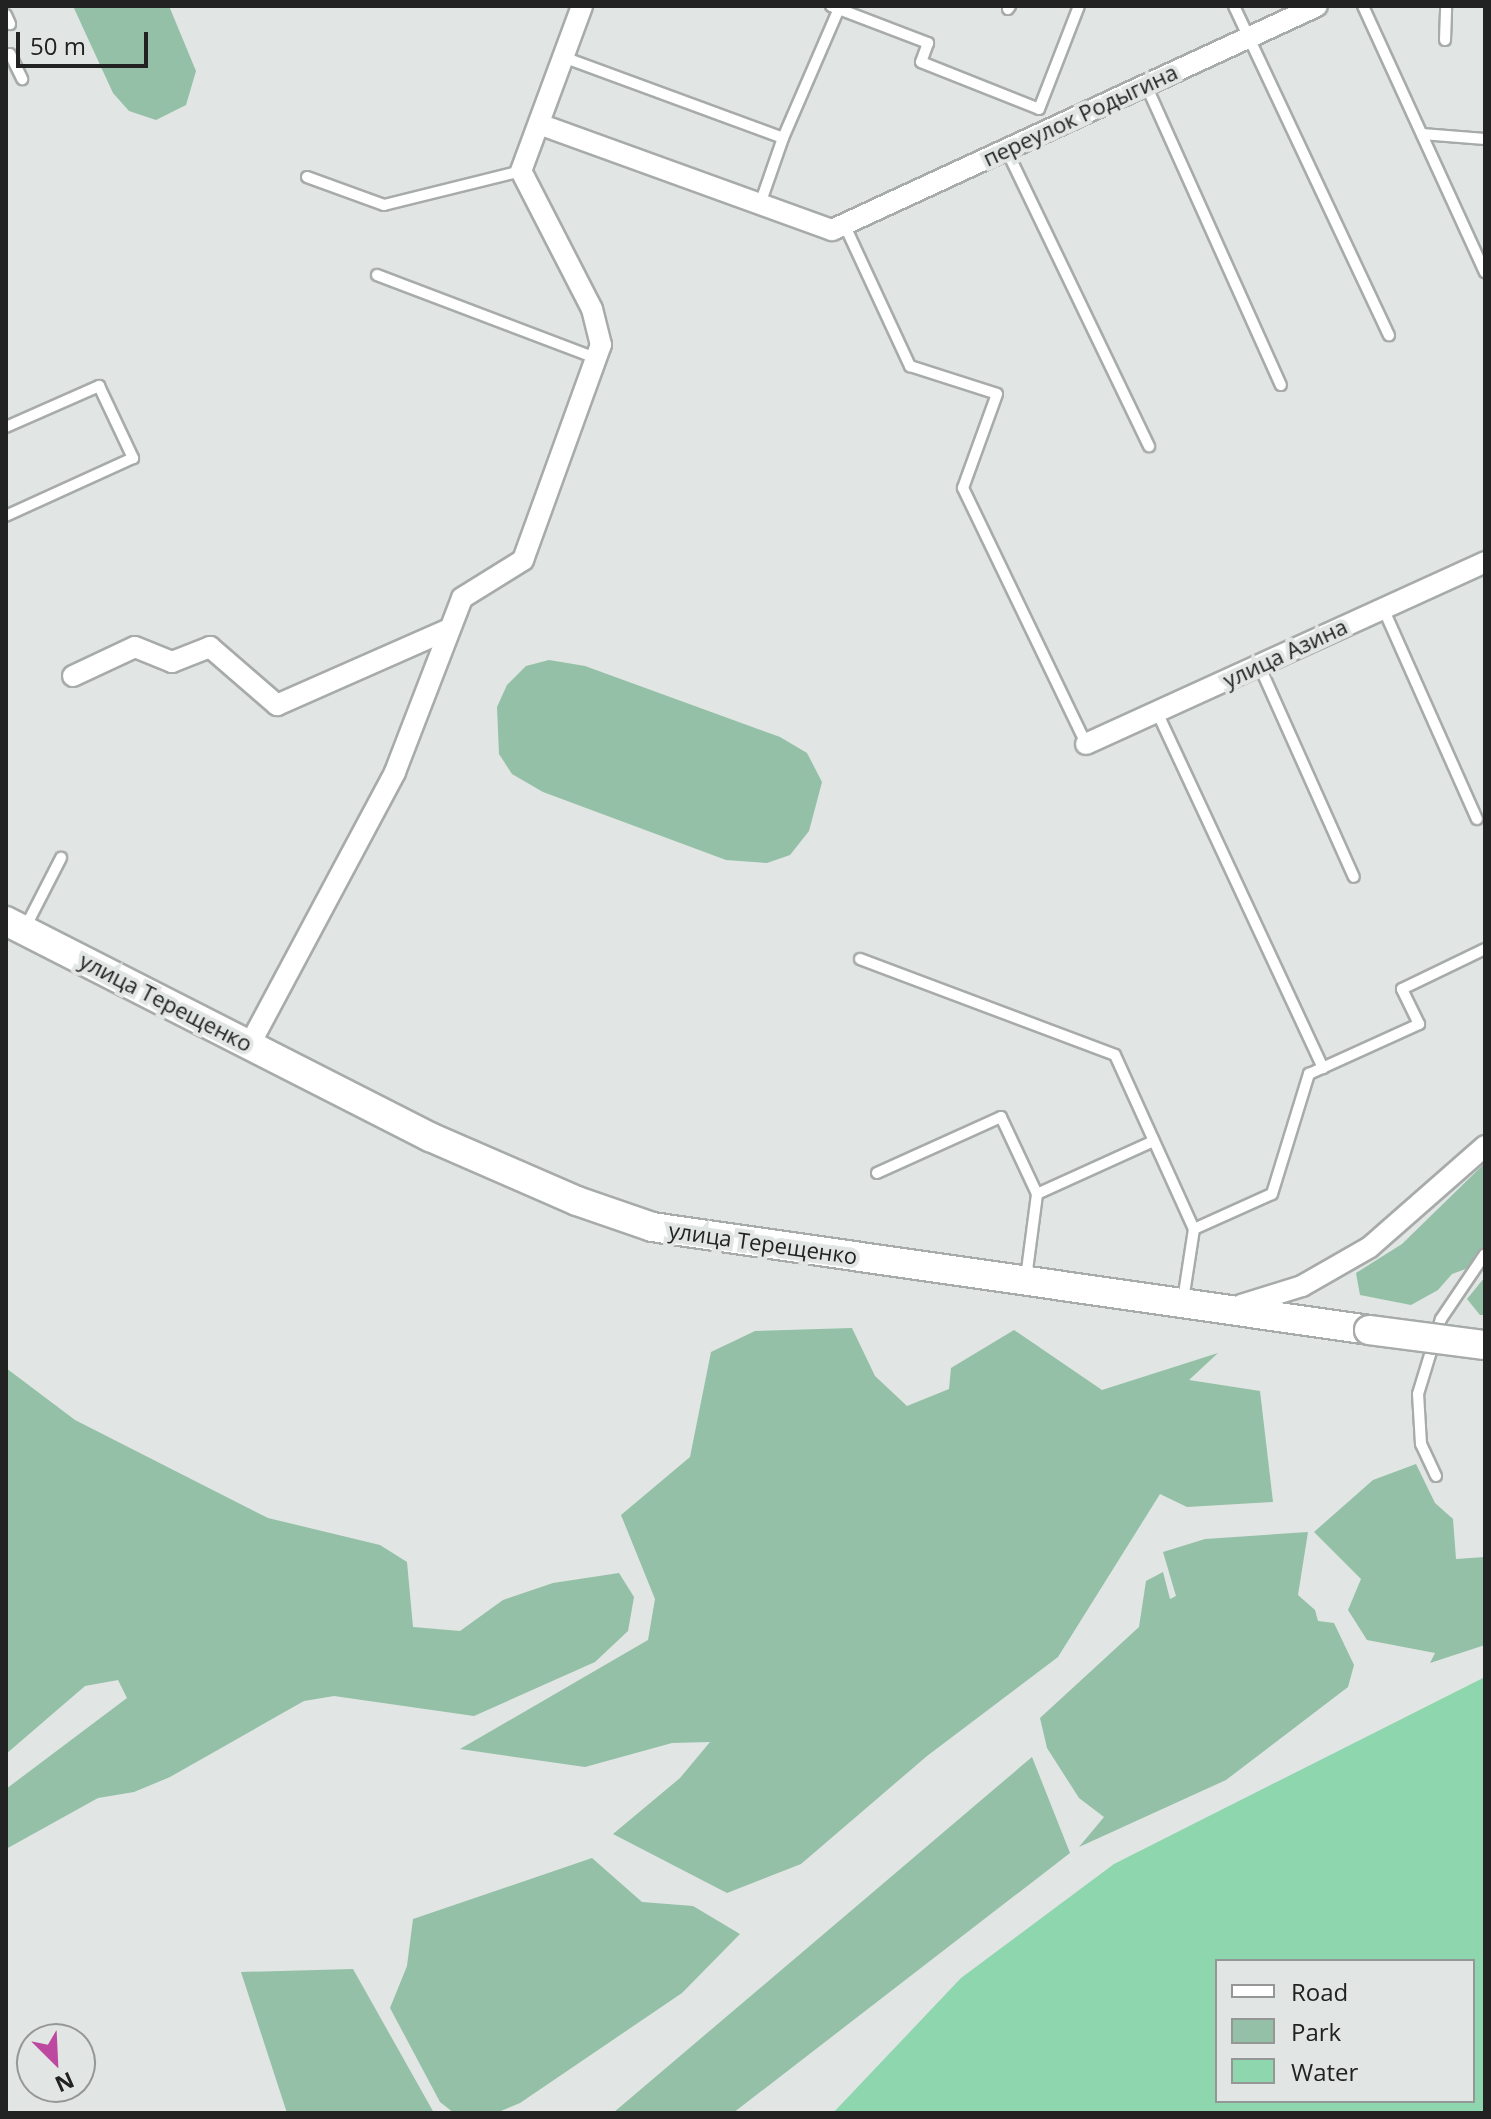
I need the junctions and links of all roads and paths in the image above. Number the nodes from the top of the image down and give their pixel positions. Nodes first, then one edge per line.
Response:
1 (582, 6) edge
2 (1079, 6) edge
3 (1234, 6) edge
4 (1317, 6) edge
5 (1363, 6) edge
6 (1446, 6) edge
7 (837, 7) edge
8 (1249, 37) junction
9 (1445, 40) dead end
10 (6, 56) edge
11 (563, 57) junction
12 (22, 79) dead end
13 (1146, 85) junction
14 (539, 124) junction
15 (1422, 134) junction
16 (783, 138) junction
17 (1485, 139) edge
18 (1006, 149) junction
19 (521, 171) junction
20 (307, 177) dead end
21 (760, 204) junction
22 (844, 224) junction
23 (1485, 272) edge
24 (377, 275) dead end
25 (1389, 335) dead end
26 (596, 358) junction
27 (1281, 385) dead end
28 (6, 427) edge
29 (1149, 446) dead end
30 (6, 516) edge
31 (1485, 562) edge
32 (1383, 608) junction
33 (449, 629) junction
34 (1259, 665) junction
35 (73, 676) dead end
36 (1157, 712) junction
37 (1086, 744) joint
38 (1477, 819) dead end
39 (61, 858) dead end
40 (1354, 877) dead end
41 (15, 926) edge
42 (1485, 949) edge
43 (860, 959) dead end
44 (250, 1044) junction
45 (1323, 1068) junction
46 (1154, 1141) junction
47 (1485, 1146) edge
48 (877, 1173) dead end
49 (1037, 1194) junction
50 (1194, 1229) junction
51 (1485, 1254) edge
52 (1026, 1278) junction
53 (1183, 1302) junction
54 (1221, 1307) junction
55 (1485, 1345) edge
56 (1436, 1476) dead end

1 - 11 street
2 - 7 lane
3 - 8 lane
4 - 8 street, переулок Родыгина
5 - 15 lane
6 - 9 lane
7 - 16 lane
8 - 13 street, переулок Родыгина
8 - 25 lane
10 - 12 lane
11 - 14 street
11 - 16 lane
13 - 18 street, переулок Родыгина
13 - 27 lane
14 - 19 street
14 - 21 street
15 - 17 lane
15 - 23 lane
16 - 21 lane
18 - 22 street, переулок Родыгина
18 - 29 lane
19 - 20 lane
19 - 26 street
21 - 22 street
22 - 37 lane
24 - 26 lane
26 - 33 street
28 - 30 lane
31 - 32 street, улица Азина
32 - 34 street, улица Азина
32 - 38 lane
33 - 35 street
33 - 44 street
34 - 36 street, улица Азина
34 - 40 lane
36 - 37 street, улица Азина
36 - 45 lane
39 - 41 lane
41 - 44 street, улица Терещенко
42 - 45 lane
43 - 46 lane
44 - 52 street, улица Терещенко
45 - 50 lane
46 - 49 lane
46 - 50 lane
47 - 54 street, улица Терещенко
48 - 49 lane
49 - 52 lane
50 - 53 lane
51 - 56 lane
52 - 53 street, улица Терещенко
53 - 54 street, улица Терещенко
54 - 55 street, bridge

